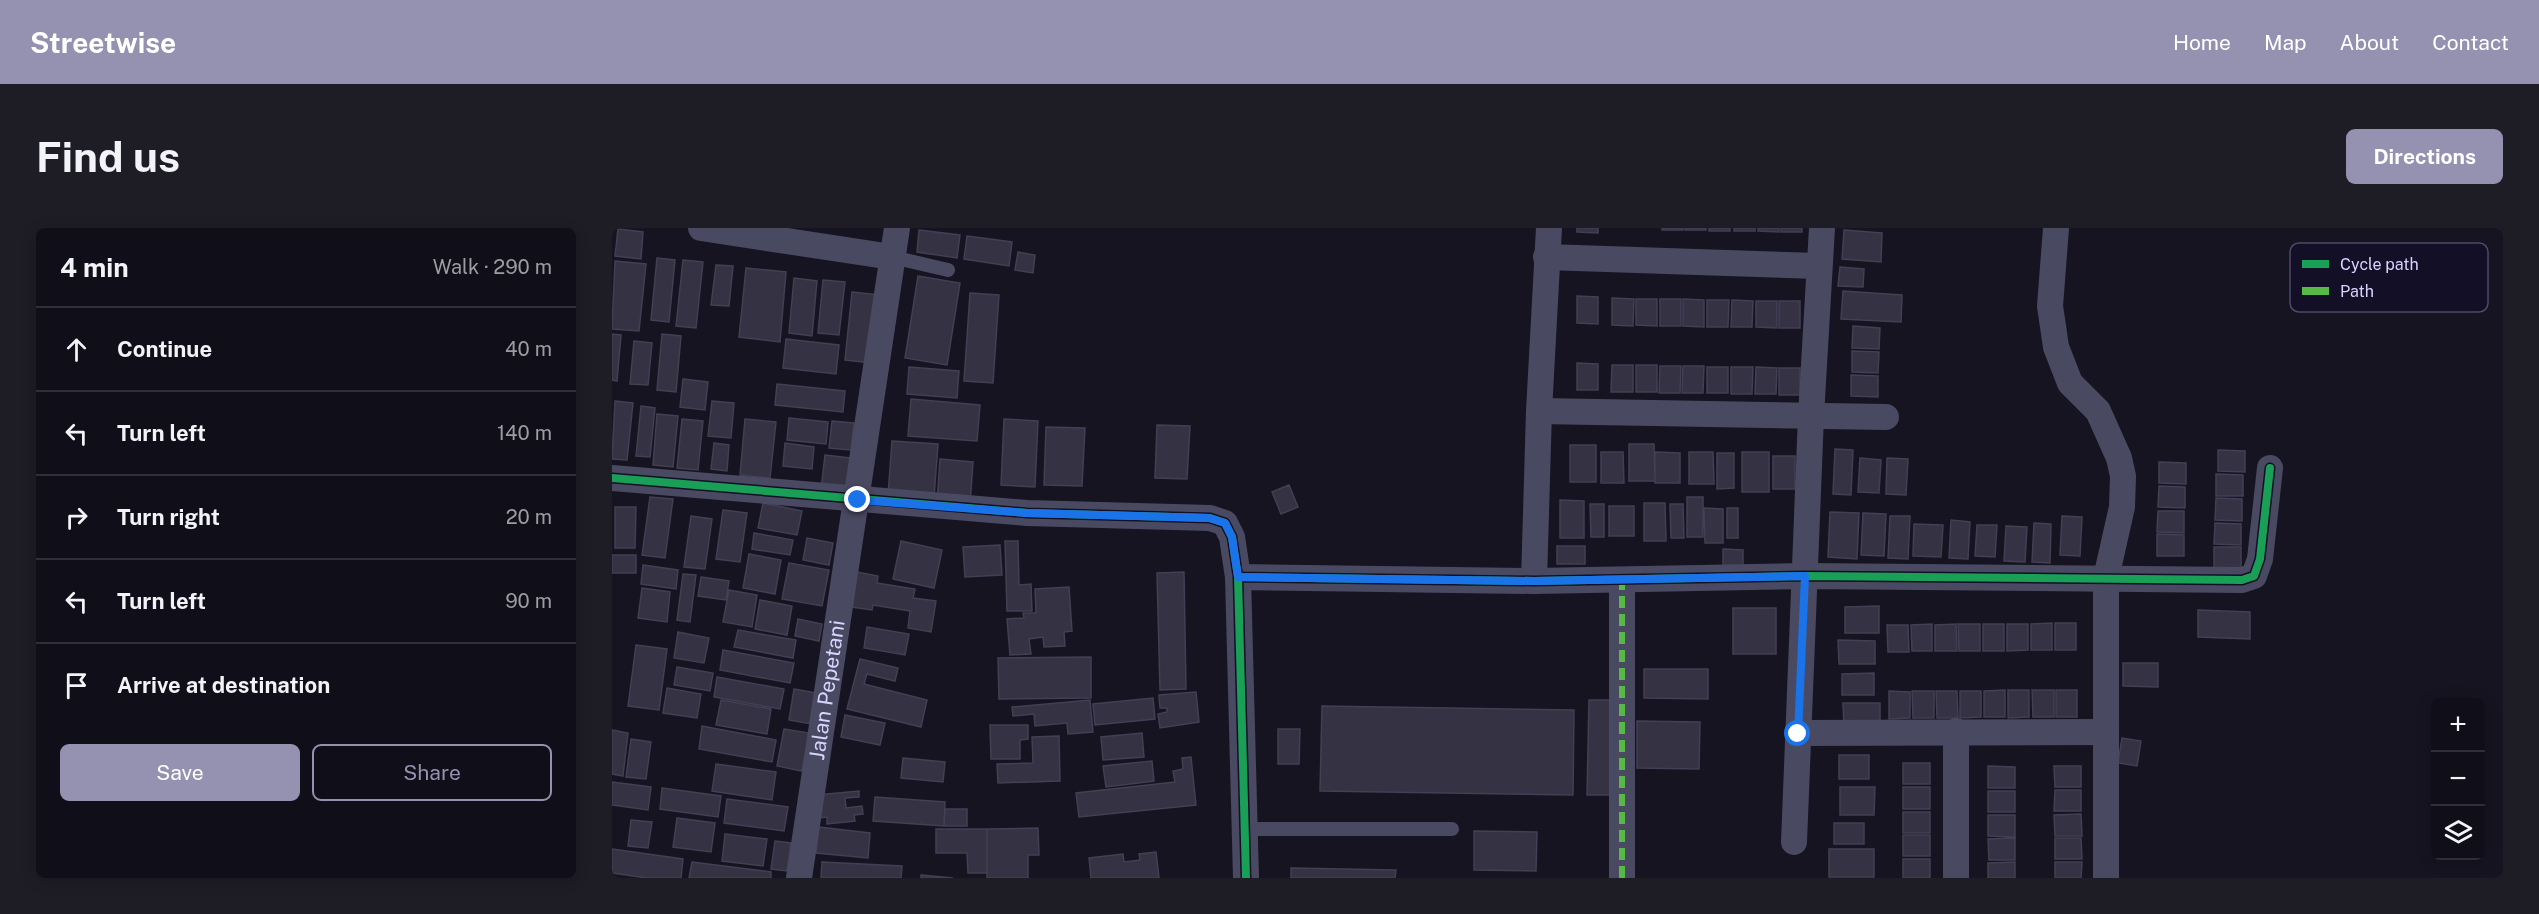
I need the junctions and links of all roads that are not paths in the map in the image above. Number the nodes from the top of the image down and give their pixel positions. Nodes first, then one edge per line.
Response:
1 (701, 228) edge
2 (897, 228) edge
3 (1549, 228) edge
4 (1822, 228) edge
5 (2056, 228) edge
6 (892, 257) junction
7 (1546, 257) junction
8 (1819, 266) junction
9 (948, 270) dead end
10 (1539, 411) junction
11 (1811, 416) junction
12 (1886, 417) dead end
13 (2270, 468) dead end
14 (612, 478) edge
15 (858, 500) junction
16 (1805, 576) junction
17 (1238, 577) junction
18 (2106, 578) junction
19 (1622, 580) junction
20 (1534, 581) junction
21 (1956, 731) junction
22 (2105, 732) junction
23 (1798, 734) junction
24 (1244, 829) junction
25 (1452, 829) dead end
26 (1794, 843) dead end
27 (799, 878) edge
28 (1246, 878) edge
29 (1622, 878) edge
30 (1956, 878) edge
31 (2106, 878) edge

1 - 6 street
2 - 6 street, Jalan Pepetani
3 - 7 street
4 - 8 street
5 - 18 street
6 - 9 lane
6 - 15 street, Jalan Pepetani
7 - 8 street
7 - 10 street
8 - 11 street
10 - 11 street
10 - 20 street
11 - 12 street
11 - 16 street
13 - 18 street
14 - 15 street
15 - 17 street
15 - 27 street, Jalan Pepetani
16 - 18 street
16 - 19 street
16 - 23 street
17 - 20 street
17 - 24 street
18 - 22 street
19 - 20 street
19 - 29 street
21 - 22 street
21 - 23 street
21 - 30 street
22 - 31 street
23 - 26 street
24 - 25 lane
24 - 28 street

